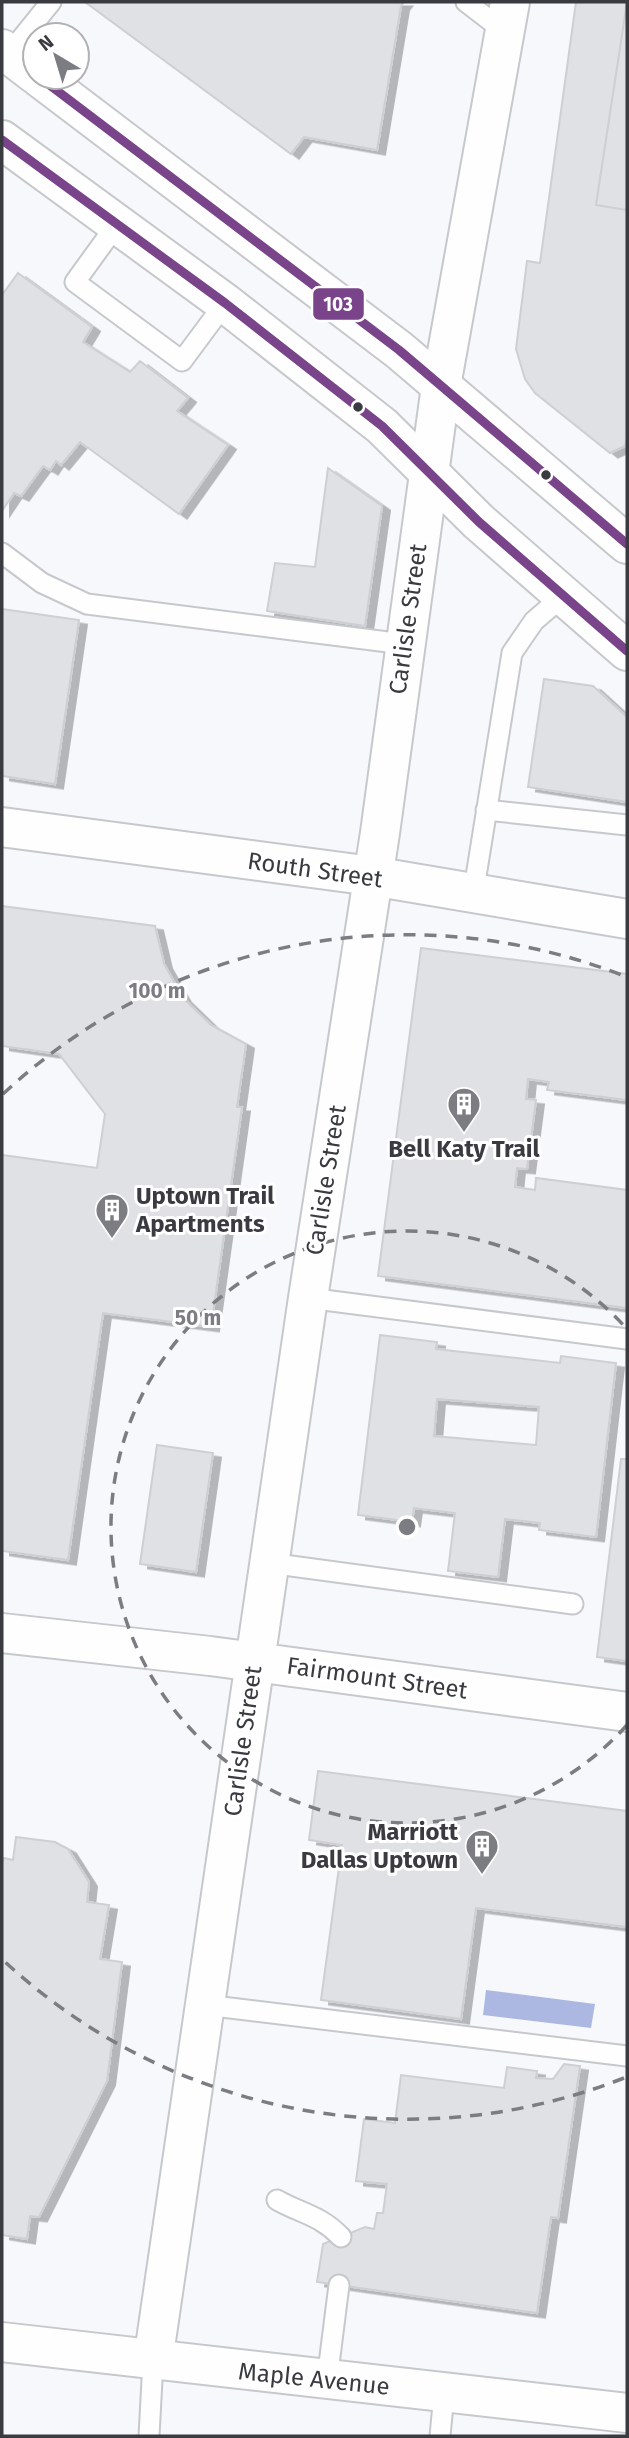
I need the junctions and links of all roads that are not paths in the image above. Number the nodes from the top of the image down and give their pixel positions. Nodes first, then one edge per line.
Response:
1 (51, 2) edge
2 (466, 2) edge
3 (508, 17) edge
4 (17, 63) edge
5 (2, 140) edge
6 (117, 225) junction
7 (225, 303) junction
8 (441, 386) junction
9 (429, 472) junction
10 (627, 544) edge
11 (2, 553) edge
12 (563, 596) junction
13 (404, 644) junction
14 (627, 651) edge
15 (486, 810) junction
16 (627, 825) edge
17 (2, 827) edge
18 (372, 876) junction
19 (474, 895) junction
20 (627, 919) edge
21 (308, 1298) junction
22 (627, 1339) edge
23 (269, 1563) junction
24 (573, 1604) dead end
25 (2, 1633) edge
26 (255, 1662) junction
27 (627, 1712) edge
28 (205, 2005) junction
29 (627, 2056) edge
30 (277, 2200) dead end
31 (341, 2237) dead end
32 (339, 2285) dead end
33 (2, 2342) edge
34 (153, 2361) junction
35 (327, 2380) junction
36 (444, 2394) junction
37 (627, 2413) edge
38 (149, 2436) edge
39 (440, 2436) edge

1 - 4 lane
2 - 3 lane
3 - 8 street, Carlisle Street
4 - 8 street
5 - 6 street
6 - 7 street
6 - 7 lane
7 - 9 street
8 - 9 street, Carlisle Street
8 - 10 street
9 - 12 street
9 - 13 street, Carlisle Street
11 - 13 lane
12 - 14 street
12 - 15 lane
13 - 18 street, Carlisle Street
15 - 16 lane
15 - 19 lane
17 - 18 street, Routh Street
18 - 19 street, Routh Street
18 - 21 street, Carlisle Street
19 - 20 street, Routh Street
21 - 22 lane
21 - 23 street, Carlisle Street
23 - 24 lane
23 - 26 street, Carlisle Street
25 - 26 street, Fairmount Street
26 - 27 street, Fairmount Street
26 - 28 street, Carlisle Street
28 - 29 lane
28 - 34 street, Carlisle Street
30 - 31 lane
32 - 35 lane
33 - 34 street, Maple Avenue
34 - 35 street, Maple Avenue
34 - 38 lane
35 - 36 street, Maple Avenue
36 - 37 street, Maple Avenue
36 - 39 lane

